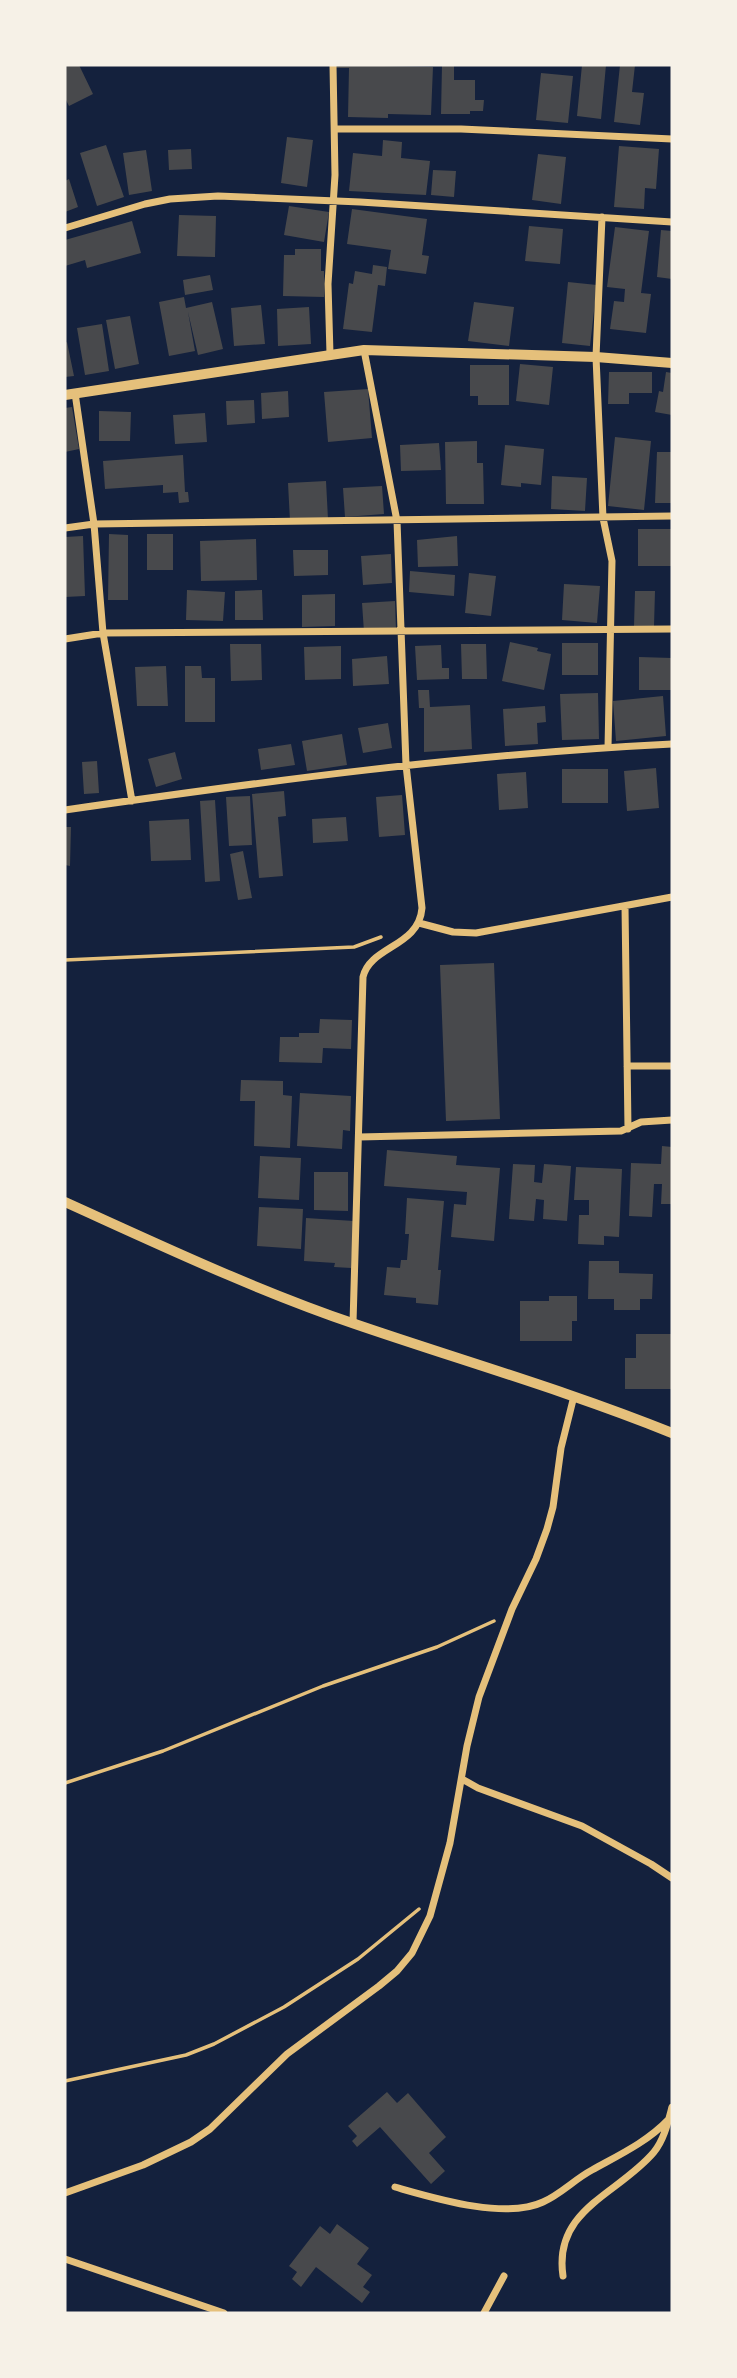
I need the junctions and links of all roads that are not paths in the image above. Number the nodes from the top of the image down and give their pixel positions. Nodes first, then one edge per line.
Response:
1 (333, 65) edge
2 (335, 129) junction
3 (672, 139) edge
4 (334, 201) junction
5 (602, 217) junction
6 (672, 222) edge
7 (65, 228) edge
8 (364, 350) junction
9 (330, 354) junction
10 (596, 357) junction
11 (672, 363) edge
12 (70, 394) edge
13 (672, 516) edge
14 (603, 517) junction
15 (397, 521) junction
16 (94, 524) junction
17 (65, 528) edge
18 (672, 629) edge
19 (611, 630) junction
20 (401, 632) junction
21 (103, 633) junction
22 (65, 639) edge
23 (672, 744) edge
24 (608, 747) junction
25 (406, 765) junction
26 (132, 801) junction
27 (65, 810) edge
28 (672, 897) edge
29 (625, 906) junction
30 (419, 923) junction
31 (627, 1066) junction
32 (672, 1066) edge
33 (672, 1120) edge
34 (628, 1129) junction
35 (359, 1137) junction
36 (65, 1202) edge
37 (353, 1323) junction
38 (574, 1396) junction
39 (672, 1433) edge
40 (462, 1779) junction
41 (672, 1878) edge
42 (672, 2107) edge
43 (668, 2120) junction
44 (395, 2187) dead end
45 (65, 2193) edge
46 (65, 2259) edge
47 (504, 2276) dead end
48 (563, 2276) dead end
49 (224, 2313) edge
50 (484, 2313) edge

1 - 2 street
2 - 3 street
2 - 4 street
4 - 5 street
4 - 7 street
4 - 9 street
5 - 6 street
5 - 10 street
8 - 9 street
8 - 10 street
8 - 15 street
9 - 12 street
10 - 11 street
10 - 14 street
12 - 16 street
13 - 14 street
14 - 15 street
14 - 19 street
15 - 16 street
15 - 20 street
16 - 17 street
16 - 21 street
18 - 19 street
19 - 20 street
19 - 24 street
20 - 21 street
20 - 25 street
21 - 22 street
21 - 26 street
23 - 24 street
24 - 25 street
25 - 26 street
25 - 30 street
26 - 27 street
28 - 29 street
29 - 30 street
29 - 31 street
30 - 35 street
31 - 32 street
31 - 34 street
33 - 34 street
34 - 35 street
35 - 37 street
36 - 37 street
37 - 38 street
38 - 39 street
38 - 40 street
40 - 41 street
40 - 45 street
42 - 43 street
43 - 44 street
43 - 48 street
46 - 49 street
47 - 50 street

